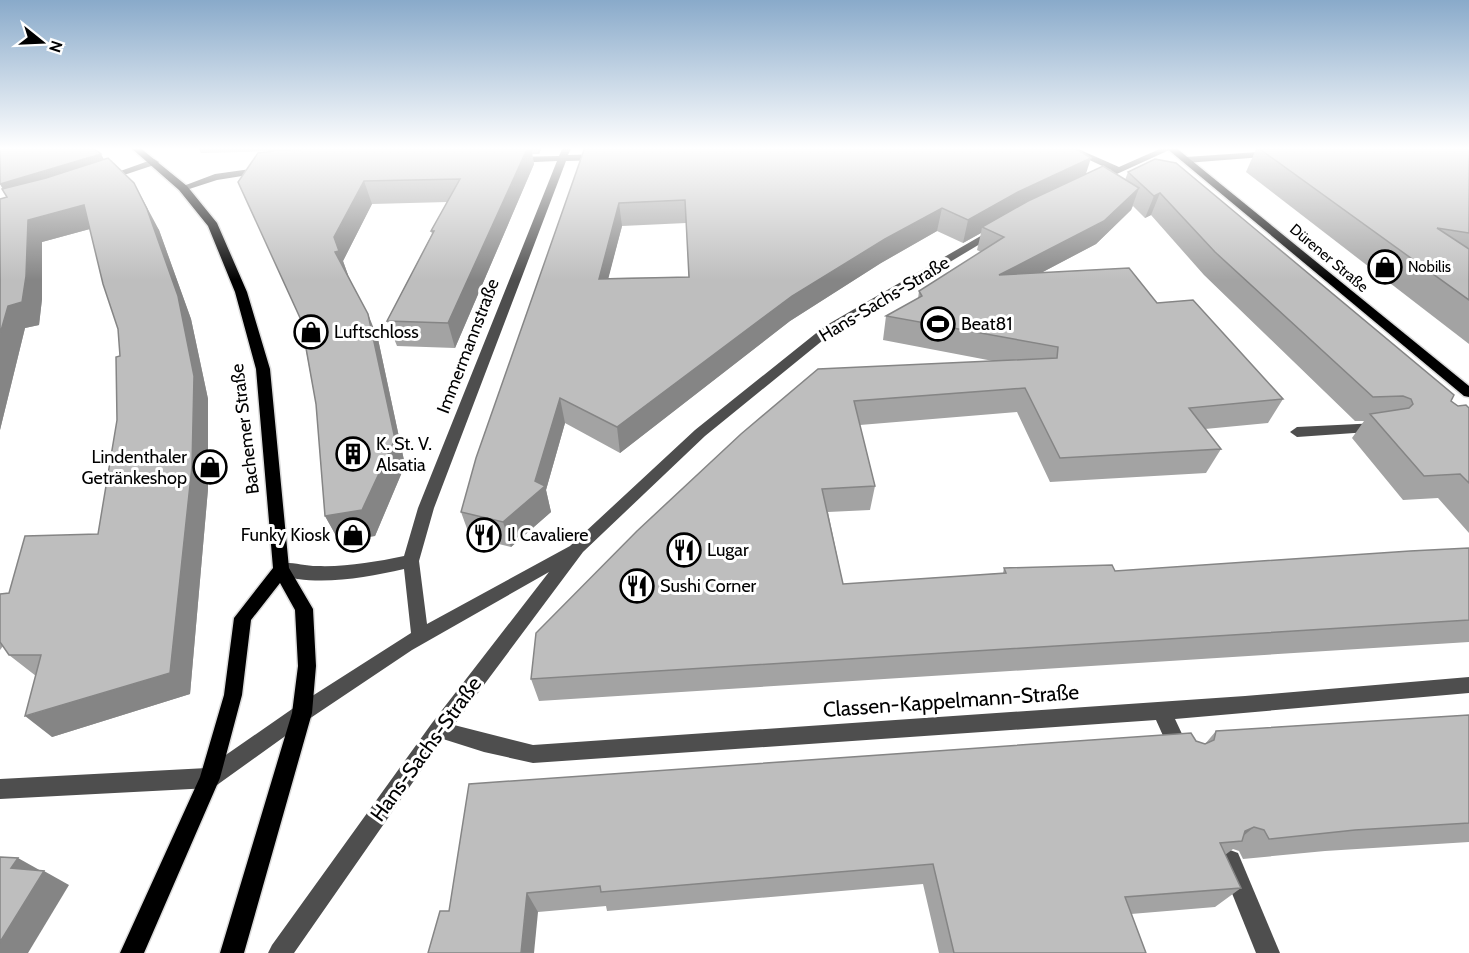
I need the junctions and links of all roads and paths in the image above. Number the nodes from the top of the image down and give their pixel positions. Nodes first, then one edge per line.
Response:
1 (186, 191) edge
2 (549, 191) edge
3 (1224, 191) edge
4 (1007, 225) edge
5 (1469, 393) edge
6 (1385, 427) edge
7 (1298, 432) dead end
8 (577, 548) junction
9 (411, 561) junction
10 (281, 569) junction
11 (420, 636) junction
12 (1469, 685) edge
13 (1161, 710) junction
14 (302, 712) junction
15 (439, 729) junction
16 (1183, 756) edge
17 (210, 778) junction
18 (0, 789) edge
19 (1230, 861) edge
20 (132, 953) edge
21 (232, 953) edge
22 (280, 953) edge
23 (1268, 953) edge

1 - 10 main road, Bachemer Straße
2 - 9 street, Immermannstraße
3 - 5 main road, Dürener Straße
4 - 8 street, Hans-Sachs-Straße
6 - 7 street
8 - 11 street, Hans-Sachs-Straße
8 - 15 street, Hans-Sachs-Straße
9 - 10 street
9 - 11 street, Immermannstraße
10 - 14 main road, Bachemer Straße
10 - 17 main road
11 - 14 street, Hans-Sachs-Straße
12 - 13 street, Classen-Kappelmann-Straße
13 - 15 street, Classen-Kappelmann-Straße
13 - 16 street
14 - 17 street, Hans-Sachs-Straße
14 - 21 main road, Bachemer Straße
15 - 22 street, Hans-Sachs-Straße
17 - 18 street
17 - 20 main road
19 - 23 street

